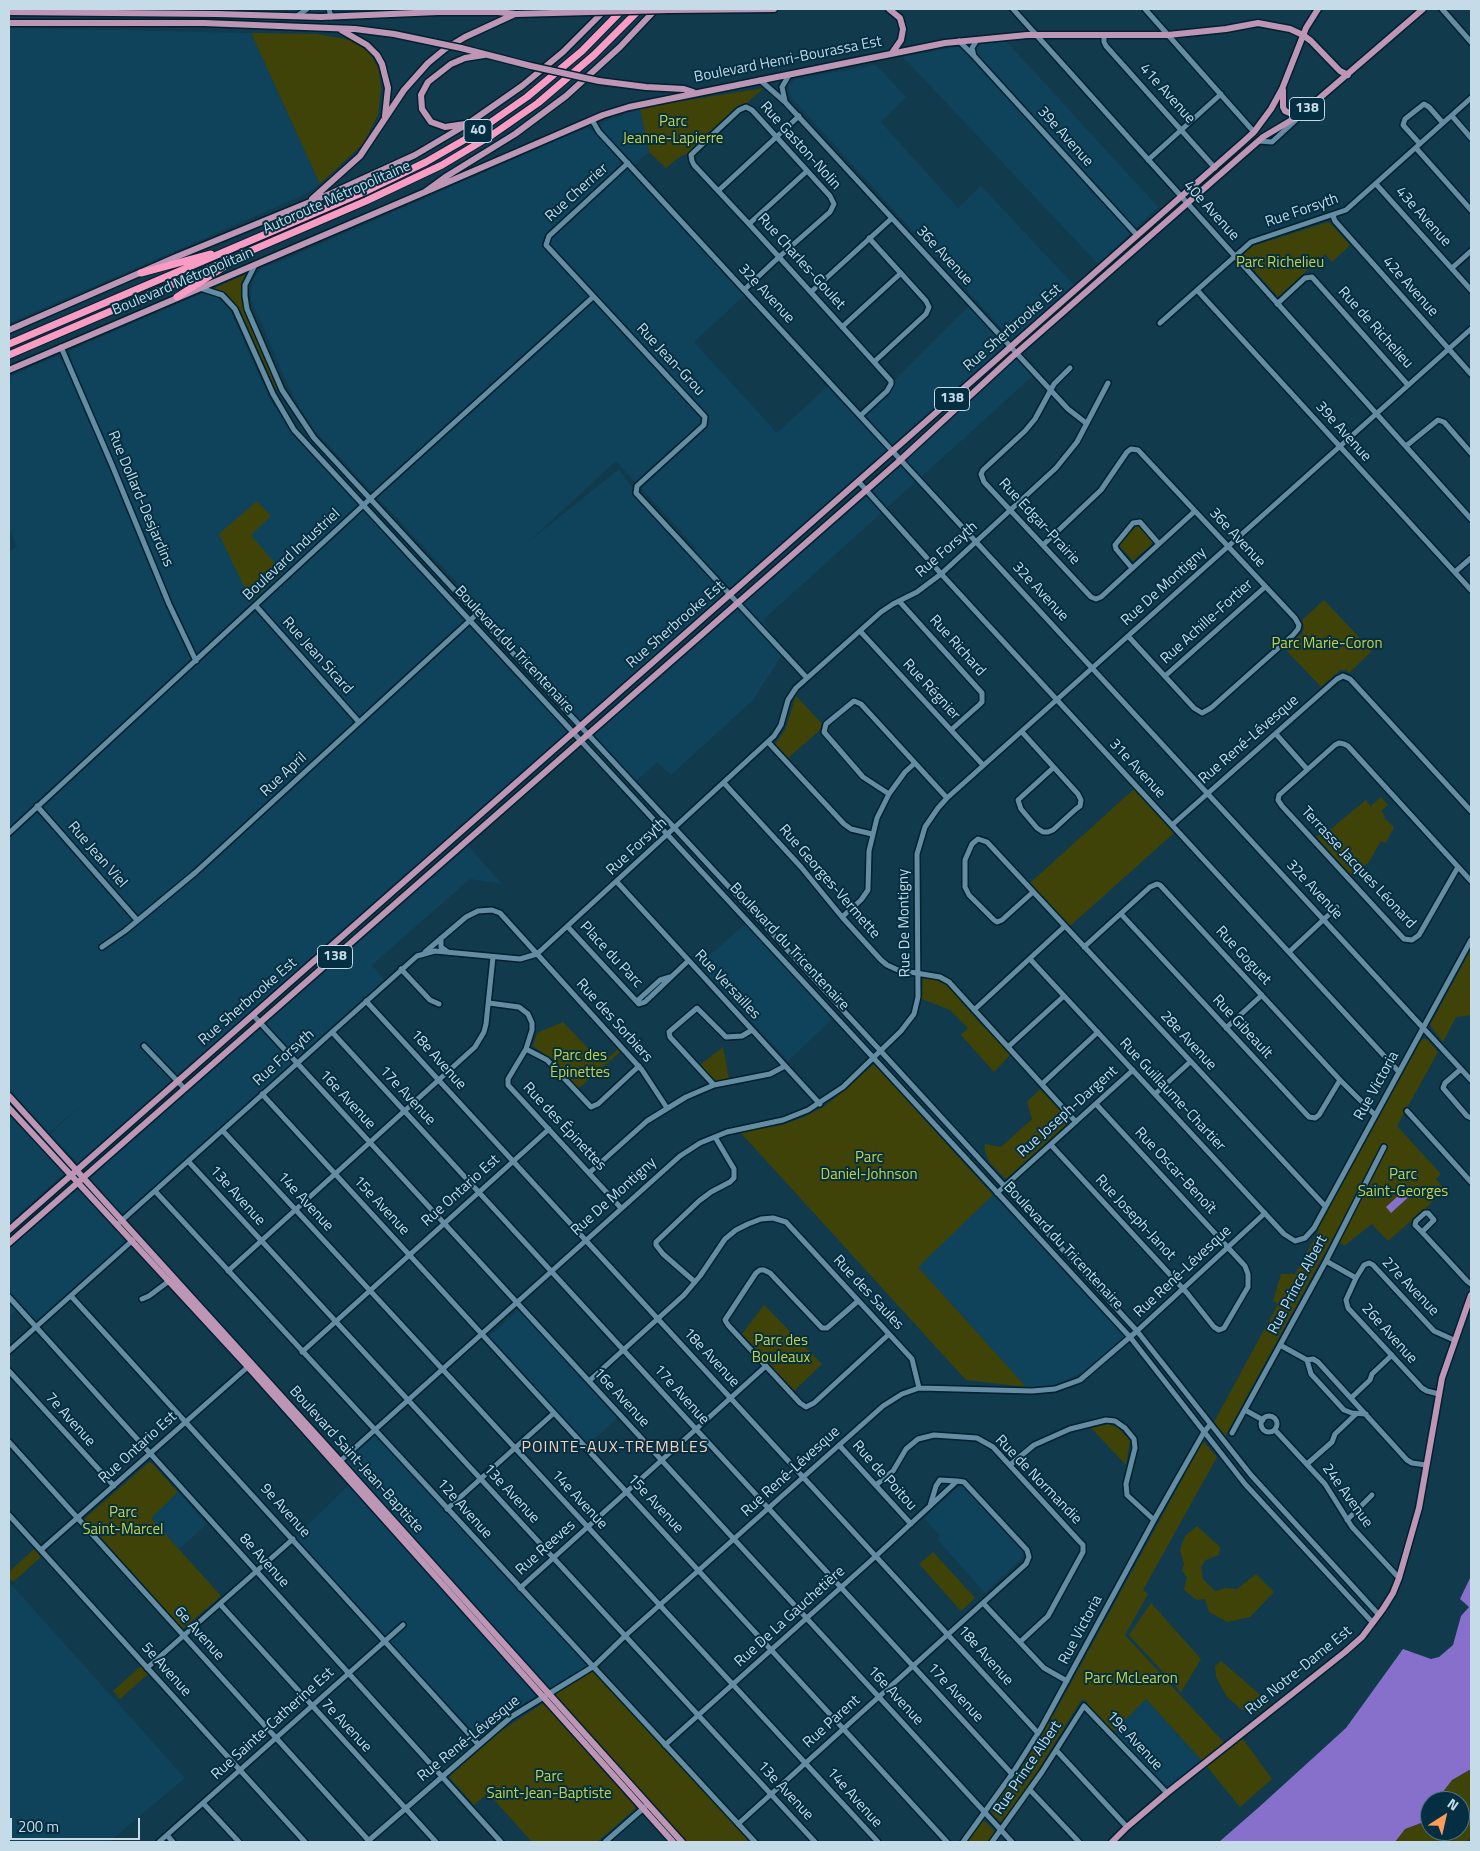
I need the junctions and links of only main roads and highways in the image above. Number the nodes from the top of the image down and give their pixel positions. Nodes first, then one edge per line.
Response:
1 (445, 9) edge
2 (606, 9) edge
3 (623, 9) edge
4 (640, 9) edge
5 (656, 9) edge
6 (774, 9) edge
7 (889, 9) edge
8 (1318, 9) edge
9 (1423, 9) edge
10 (9, 12) edge
11 (438, 12) junction
12 (516, 14) junction
13 (331, 17) junction
14 (9, 23) edge
15 (320, 28) junction
16 (337, 29) junction
17 (1303, 35) junction
18 (892, 53) junction
19 (484, 55) junction
20 (1348, 75) junction
21 (1282, 89) junction
22 (694, 93) junction
23 (1300, 115) junction
24 (384, 120) junction
25 (469, 123) junction
26 (425, 192) junction
27 (310, 201) junction
28 (240, 245) junction
29 (246, 253) junction
30 (141, 273) junction
31 (177, 297) junction
32 (9, 330) edge
33 (9, 344) edge
34 (9, 355) edge
35 (9, 370) edge
36 (806, 527) junction
37 (813, 536) junction
38 (770, 559) junction
39 (778, 567) junction
40 (687, 632) junction
41 (690, 644) junction
42 (643, 671) junction
43 (643, 686) junction
44 (481, 814) junction
45 (488, 822) junction
46 (451, 840) junction
47 (458, 849) junction
48 (373, 909) junction
49 (380, 917) junction
50 (343, 936) junction
51 (350, 944) junction
52 (228, 1036) junction
53 (235, 1044) junction
54 (206, 1056) junction
55 (213, 1063) junction
56 (9, 1096) edge
57 (16, 1104) junction
58 (10, 1109) edge
59 (140, 1114) junction
60 (146, 1122) junction
61 (73, 1173) junction
62 (81, 1180) junction
63 (19, 1221) junction
64 (25, 1229) junction
65 (9, 1230) edge
66 (9, 1243) edge
67 (1471, 1295) edge
68 (645, 1806) junction
69 (673, 1842) edge
70 (682, 1842) edge
71 (1112, 1842) edge

1 - 11 main road
2 - 25 main road, Boulevard Métropolitain
3 - 28 highway, Autoroute Métropolitaine / 40
4 - 29 highway, Autoroute Métropolitaine / 40
5 - 26 main road, Boulevard Métropolitain
6 - 12 main road, bridge
7 - 18 main road
8 - 17 main road, Rue Sherbrooke Est / 138
9 - 20 main road, Rue Sherbrooke Est / 138
10 - 13 main road
11 - 12 main road
11 - 13 main road
12 - 24 main road
13 - 15 main road
14 - 15 main road, Boulevard Henri-Bourassa Est
15 - 16 main road, Boulevard Henri-Bourassa Est
16 - 19 main road, Boulevard Henri-Bourassa Est, bridge
16 - 24 main road
17 - 18 main road, Boulevard Henri-Bourassa Est
17 - 20 main road, Boulevard Henri-Bourassa Est
17 - 21 main road, Rue Sherbrooke Est / 138
18 - 22 main road, Boulevard Henri-Bourassa Est
19 - 22 main road, Boulevard Henri-Bourassa Est, bridge
19 - 25 main road
20 - 23 main road, Rue Sherbrooke Est / 138
21 - 23 main road
21 - 36 main road, Rue Sherbrooke Est / 138
22 - 26 main road
23 - 37 main road, Rue Sherbrooke Est / 138
24 - 27 main road
25 - 27 main road, Boulevard Métropolitain
26 - 31 main road, Boulevard Métropolitain
27 - 30 main road, Boulevard Métropolitain
28 - 30 highway
28 - 33 highway, Autoroute Métropolitaine / 40
29 - 31 highway
29 - 34 highway, Autoroute Métropolitaine / 40
30 - 32 main road, Boulevard Métropolitain
31 - 35 main road, Boulevard Métropolitain
36 - 37 main road
36 - 38 main road, Rue Sherbrooke Est / 138
37 - 39 main road, Rue Sherbrooke Est / 138
38 - 39 main road
38 - 40 main road, Rue Sherbrooke Est / 138
39 - 41 main road, Rue Sherbrooke Est / 138
40 - 41 main road
40 - 42 main road, Rue Sherbrooke Est / 138
41 - 43 main road, Rue Sherbrooke Est / 138
42 - 43 main road
42 - 44 main road, Rue Sherbrooke Est / 138
43 - 45 main road, Rue Sherbrooke Est / 138
44 - 45 main road
44 - 46 main road, Rue Sherbrooke Est / 138
45 - 47 main road, Rue Sherbrooke Est / 138
46 - 47 main road
46 - 48 main road, Rue Sherbrooke Est / 138
47 - 49 main road, Rue Sherbrooke Est / 138
48 - 49 main road
48 - 50 main road, Rue Sherbrooke Est / 138
49 - 51 main road, Rue Sherbrooke Est / 138
50 - 51 main road
50 - 52 main road, Rue Sherbrooke Est / 138
51 - 53 main road, Rue Sherbrooke Est / 138
52 - 53 main road
52 - 54 main road, Rue Sherbrooke Est / 138
53 - 55 main road, Rue Sherbrooke Est / 138
54 - 55 main road
54 - 59 main road, Rue Sherbrooke Est / 138
55 - 60 main road, Rue Sherbrooke Est / 138
56 - 57 main road, Boulevard Saint-Jean-Baptiste
57 - 58 main road
57 - 61 main road, Boulevard Saint-Jean-Baptiste
58 - 61 main road, Boulevard Saint-Jean-Baptiste
59 - 60 main road
59 - 61 main road, Rue Sherbrooke Est / 138
60 - 62 main road, Rue Sherbrooke Est / 138
61 - 62 main road, Boulevard Saint-Jean-Baptiste
61 - 63 main road, Rue Sherbrooke Est / 138
62 - 64 main road, Rue Sherbrooke Est / 138
62 - 68 main road, Boulevard Saint-Jean-Baptiste
63 - 64 main road
63 - 65 main road, Rue Sherbrooke Est / 138
64 - 66 main road, Rue Sherbrooke Est / 138
67 - 71 main road, Rue Notre-Dame Est
68 - 69 main road, Boulevard Saint-Jean-Baptiste
68 - 70 main road, Boulevard Saint-Jean-Baptiste

